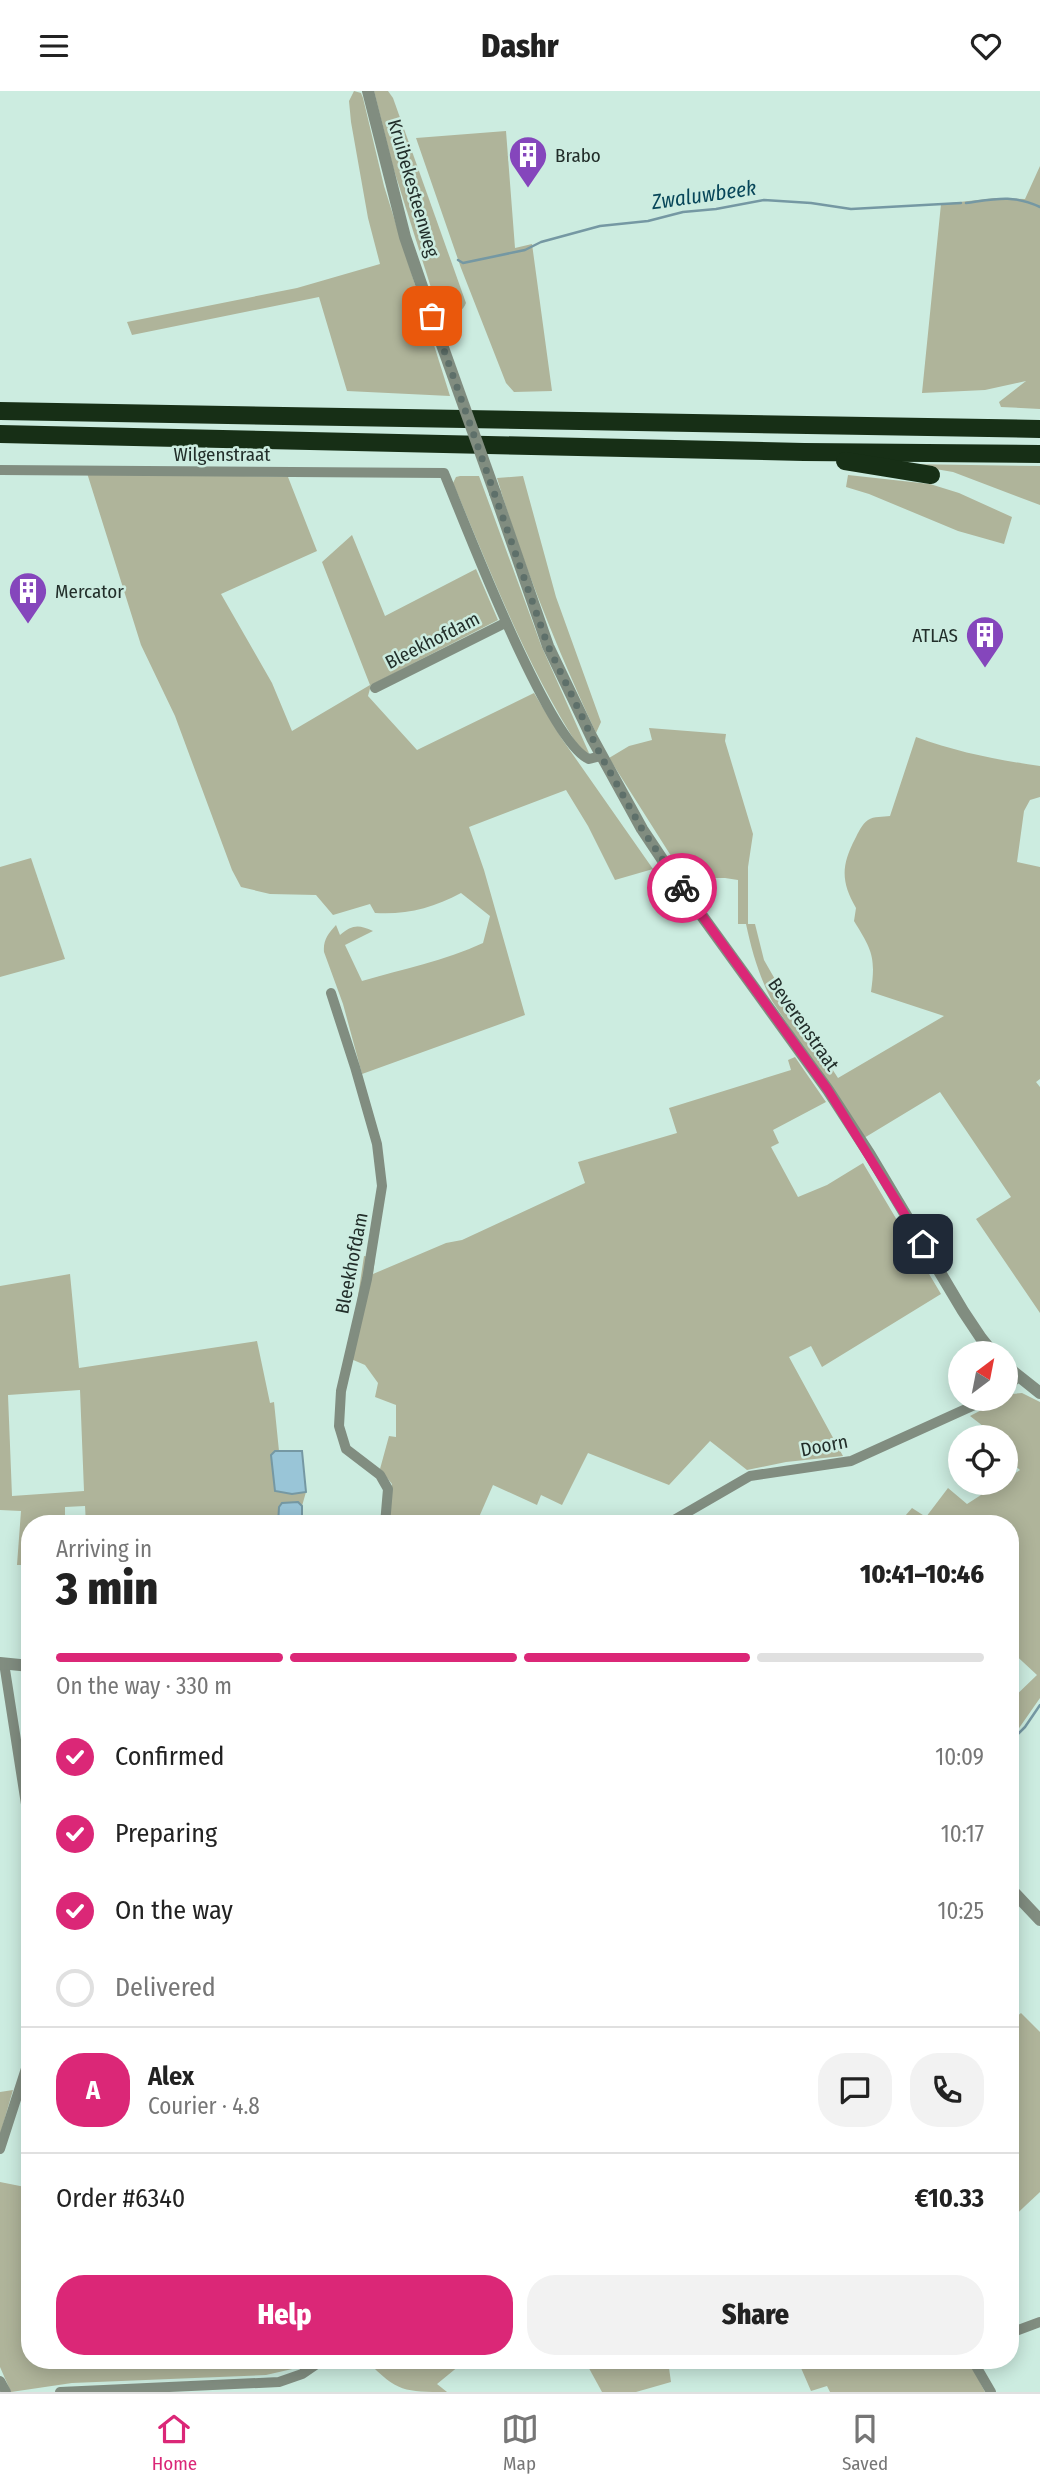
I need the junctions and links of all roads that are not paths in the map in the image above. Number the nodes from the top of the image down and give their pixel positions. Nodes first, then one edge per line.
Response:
1 (368, 91) edge
2 (0, 411) edge
3 (1040, 421) edge
4 (970, 429) junction
5 (1040, 429) edge
6 (0, 434) edge
7 (804, 451) junction
8 (1040, 454) edge
9 (0, 470) edge
10 (931, 475) dead end
11 (495, 493) joint
12 (505, 623) junction
13 (375, 688) dead end
14 (601, 756) junction
15 (331, 993) dead end
16 (983, 1341) edge
17 (1018, 1377) edge
18 (1040, 1378) edge
19 (1023, 1381) junction
20 (1018, 1383) edge
21 (1040, 1392) edge
22 (961, 1411) edge
23 (386, 1515) edge
24 (683, 1515) edge
25 (2, 1663) edge
26 (21, 1665) edge
27 (21, 1776) edge
28 (1019, 1898) edge
29 (1040, 1920) edge
30 (21, 2084) edge
31 (0, 2149) edge
32 (1040, 2322) edge
33 (1019, 2330) edge
34 (309, 2369) edge
35 (977, 2369) edge
36 (0, 2381) edge
37 (6, 2392) edge
38 (60, 2392) edge
39 (990, 2392) edge

1 - 11 street, Kruibekesteenweg, bridge
2 - 4 highway
3 - 4 highway
4 - 5 highway
6 - 7 highway
7 - 8 highway
7 - 10 highway
9 - 12 street, Wilgenstraat
11 - 14 street, Beverenstraat
12 - 13 street, Bleekhofdam
12 - 14 street
14 - 16 street, Beverenstraat
15 - 23 street, Bleekhofdam
17 - 19 street
18 - 19 street
19 - 20 street
19 - 21 street
22 - 24 street, Doorn
25 - 26 street
25 - 27 street
28 - 29 street
30 - 31 street
32 - 33 street
34 - 38 street
35 - 39 street
36 - 37 street

